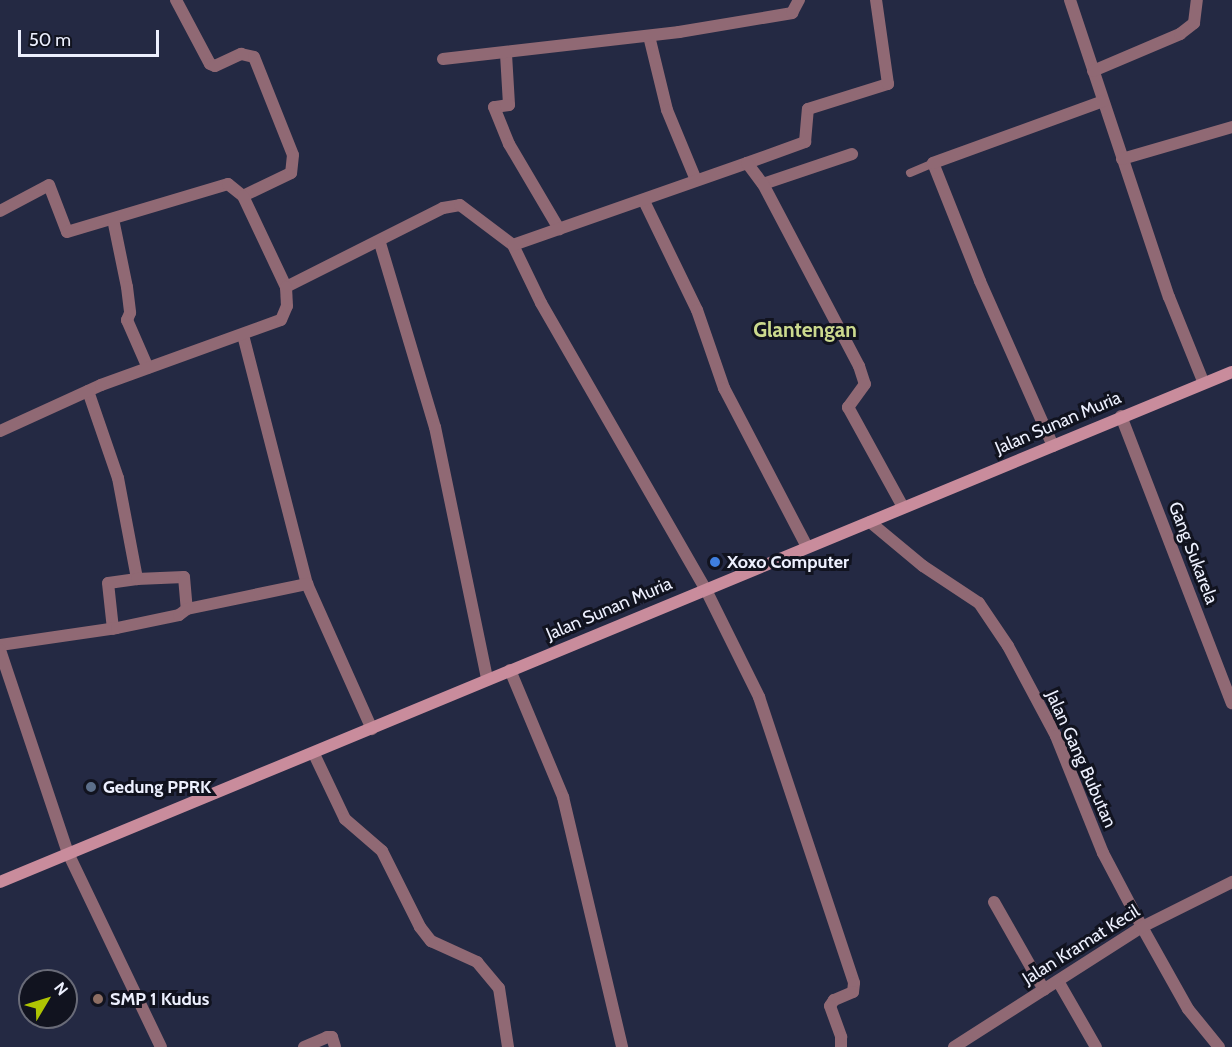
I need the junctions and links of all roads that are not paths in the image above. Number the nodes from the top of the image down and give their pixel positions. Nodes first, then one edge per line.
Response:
1 (176, 0) edge
2 (799, 0) edge
3 (876, 0) edge
4 (1070, 0) edge
5 (1197, 0) edge
6 (649, 36) junction
7 (506, 54) junction
8 (442, 59) dead end
9 (1093, 71) junction
10 (1103, 101) junction
11 (1232, 127) edge
12 (852, 154) dead end
13 (1122, 159) junction
14 (747, 162) junction
15 (933, 163) junction
16 (910, 173) dead end
17 (696, 180) junction
18 (763, 184) junction
19 (243, 196) junction
20 (644, 201) junction
21 (0, 210) edge
22 (113, 219) junction
23 (559, 230) junction
24 (380, 243) junction
25 (513, 245) junction
26 (286, 287) junction
27 (243, 335) junction
28 (148, 369) junction
29 (1232, 372) edge
30 (1203, 381) junction
31 (88, 391) junction
32 (1121, 416) junction
33 (0, 431) edge
34 (1053, 446) junction
35 (903, 507) junction
36 (870, 522) junction
37 (807, 547) junction
38 (137, 579) junction
39 (307, 584) junction
40 (705, 588) junction
41 (187, 609) junction
42 (113, 629) junction
43 (0, 645) edge
44 (0, 650) edge
45 (510, 670) junction
46 (487, 679) junction
47 (1232, 703) edge
48 (372, 729) junction
49 (314, 754) junction
50 (68, 853) junction
51 (0, 882) edge
52 (1232, 882) edge
53 (994, 902) dead end
54 (1142, 927) junction
55 (1058, 981) junction
56 (1044, 990) junction
57 (161, 1047) edge
58 (304, 1047) edge
59 (335, 1047) edge
60 (508, 1047) edge
61 (622, 1047) edge
62 (841, 1047) edge
63 (954, 1047) edge
64 (1096, 1047) edge
65 (1219, 1047) edge

1 - 19 street
2 - 6 street
3 - 14 street
4 - 9 street
5 - 9 street
6 - 7 street
6 - 17 street
7 - 8 street
7 - 23 street
9 - 10 street
10 - 13 street
10 - 15 street
11 - 13 street
12 - 18 street
13 - 30 street
14 - 17 street
14 - 18 street
15 - 16 lane
15 - 34 street
17 - 20 street
18 - 35 street
19 - 22 street
19 - 26 street
20 - 23 street
20 - 37 street
21 - 22 street
22 - 28 street
23 - 25 street
24 - 25 street
24 - 26 street
24 - 46 street
25 - 40 street
26 - 27 street
27 - 28 street
27 - 39 street
28 - 31 street
29 - 30 main road, Jalan Sunan Muria
30 - 32 main road, Jalan Sunan Muria
31 - 33 street
31 - 38 street
32 - 34 main road, Jalan Sunan Muria
32 - 47 street, Gang Sukarela
34 - 35 main road, Jalan Sunan Muria
35 - 36 main road, Jalan Sunan Muria
36 - 37 main road, Jalan Sunan Muria
36 - 54 street, Jalan Gang Bubutan
37 - 40 main road, Jalan Sunan Muria
38 - 41 street
38 - 42 street
39 - 41 street
39 - 48 street
40 - 45 main road, Jalan Sunan Muria
40 - 62 street
41 - 42 street
42 - 43 street
44 - 50 street
45 - 46 main road, Jalan Sunan Muria
45 - 61 street
46 - 48 main road, Jalan Sunan Muria
48 - 49 main road, Jalan Sunan Muria
49 - 50 main road, Jalan Sunan Muria
49 - 60 street
50 - 51 main road, Jalan Sunan Muria
50 - 57 street
52 - 54 street, Jalan Kramat Kecil
53 - 56 street
54 - 55 street, Jalan Kramat Kecil
54 - 65 street, Jalan Gang Bubutan
55 - 56 street, Jalan Kramat Kecil
55 - 64 street
56 - 63 street, Jalan Kramat Kecil
58 - 59 street

